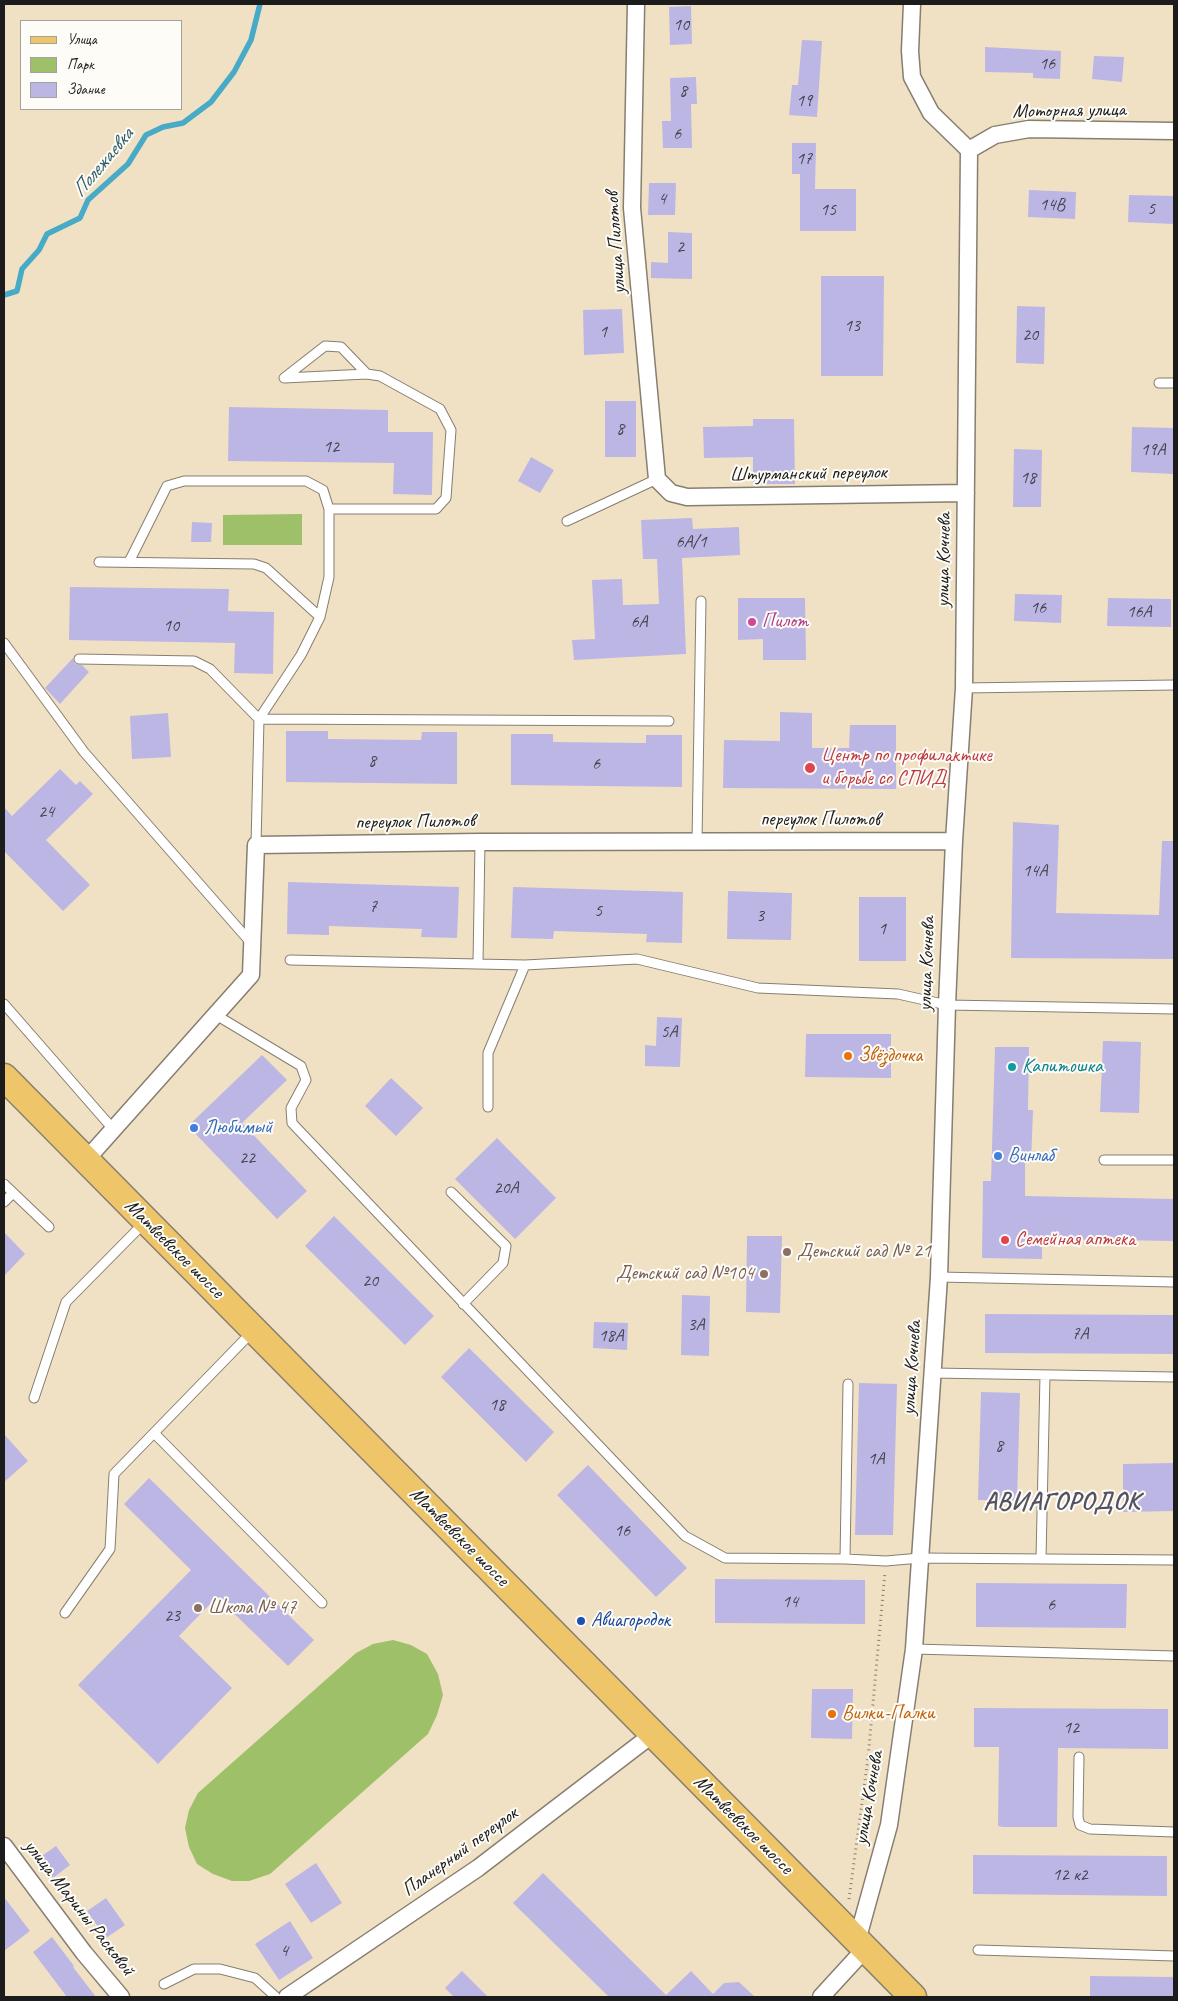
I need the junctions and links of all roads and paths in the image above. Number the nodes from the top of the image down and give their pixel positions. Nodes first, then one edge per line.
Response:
1 (636, 4) edge
2 (912, 4) edge
3 (1174, 131) edge
4 (969, 150) junction
5 (367, 374) junction
6 (1159, 383) dead end
7 (1174, 383) edge
8 (657, 479) junction
9 (966, 493) junction
10 (329, 509) junction
11 (567, 521) dead end
12 (99, 562) dead end
13 (129, 562) junction
14 (701, 601) dead end
15 (320, 617) junction
16 (4, 643) edge
17 (79, 659) dead end
18 (1174, 685) edge
19 (964, 688) junction
20 (259, 719) junction
21 (668, 721) dead end
22 (697, 841) junction
23 (954, 841) junction
24 (480, 842) junction
25 (256, 845) junction
26 (252, 944) junction
27 (290, 960) dead end
28 (478, 963) junction
29 (525, 965) junction
30 (4, 1004) edge
31 (947, 1004) junction
32 (1174, 1009) edge
33 (216, 1015) junction
34 (8, 1085) edge
35 (488, 1107) dead end
36 (113, 1129) junction
37 (86, 1160) junction
38 (1104, 1160) dead end
39 (1174, 1160) edge
40 (4, 1184) edge
41 (451, 1192) dead end
42 (13, 1193) junction
43 (4, 1202) edge
44 (146, 1222) junction
45 (49, 1227) dead end
46 (939, 1277) junction
47 (1174, 1282) edge
48 (463, 1304) junction
49 (254, 1330) junction
50 (933, 1373) junction
51 (1046, 1374) junction
52 (1174, 1377) edge
53 (848, 1384) dead end
54 (34, 1398) dead end
55 (154, 1433) junction
56 (920, 1558) junction
57 (844, 1559) junction
58 (1041, 1559) junction
59 (1174, 1560) edge
60 (886, 1561) junction
61 (322, 1603) dead end
62 (65, 1613) dead end
63 (914, 1649) junction
64 (1174, 1656) edge
65 (653, 1734) junction
66 (1079, 1757) dead end
67 (1174, 1832) edge
68 (4, 1846) edge
69 (834, 1917) junction
70 (861, 1945) junction
71 (978, 1950) dead end
72 (1174, 1956) edge
73 (164, 1984) dead end
74 (121, 1997) edge
75 (276, 1997) edge
76 (287, 1997) edge
77 (821, 1997) edge
78 (913, 1997) edge

1 - 8 street, улица Пилотов
2 - 4 street
3 - 4 street, Моторная улица
4 - 9 street, улица Кочнева
5 - 5 lane
5 - 10 lane
6 - 7 lane
8 - 9 street, Штурманский переулок
8 - 11 lane
9 - 19 street, улица Кочнева
10 - 13 lane
10 - 15 lane
12 - 13 lane
13 - 15 lane
14 - 22 lane
15 - 20 lane
16 - 26 lane
17 - 20 lane
18 - 19 lane
19 - 23 street, улица Кочнева
20 - 21 lane
20 - 25 lane
22 - 23 street, переулок Пилотов
22 - 24 street, переулок Пилотов
23 - 31 street, улица Кочнева
24 - 25 street, переулок Пилотов
24 - 28 lane
25 - 26 street
26 - 33 street
27 - 28 lane
28 - 29 lane
29 - 31 lane
29 - 35 lane
30 - 36 lane
31 - 32 lane
31 - 46 street, улица Кочнева
33 - 36 street
33 - 48 lane
34 - 37 main road, Матвеевское шоссе
36 - 37 street
37 - 44 main road, Матвеевское шоссе
38 - 39 lane
40 - 42 lane
41 - 48 lane
42 - 43 lane
42 - 45 lane
44 - 49 main road, Матвеевское шоссе
44 - 54 lane
46 - 47 lane
46 - 50 street, улица Кочнева
48 - 57 lane
49 - 55 lane
49 - 65 main road, Матвеевское шоссе
50 - 51 lane
50 - 56 street, улица Кочнева
51 - 52 lane
51 - 58 lane
53 - 57 lane
55 - 61 lane
55 - 62 lane
56 - 58 lane
56 - 60 lane
56 - 63 street, улица Кочнева
57 - 60 lane
58 - 59 lane
60 - 69 path
63 - 64 lane
63 - 70 street, улица Кочнева
65 - 69 main road, Матвеевское шоссе
65 - 76 street, Планерный переулок
66 - 67 lane
68 - 74 street, улица Марины Расковой
69 - 70 main road, Матвеевское шоссе
70 - 77 street
70 - 78 main road, Матвеевское шоссе
71 - 72 lane
73 - 75 lane

